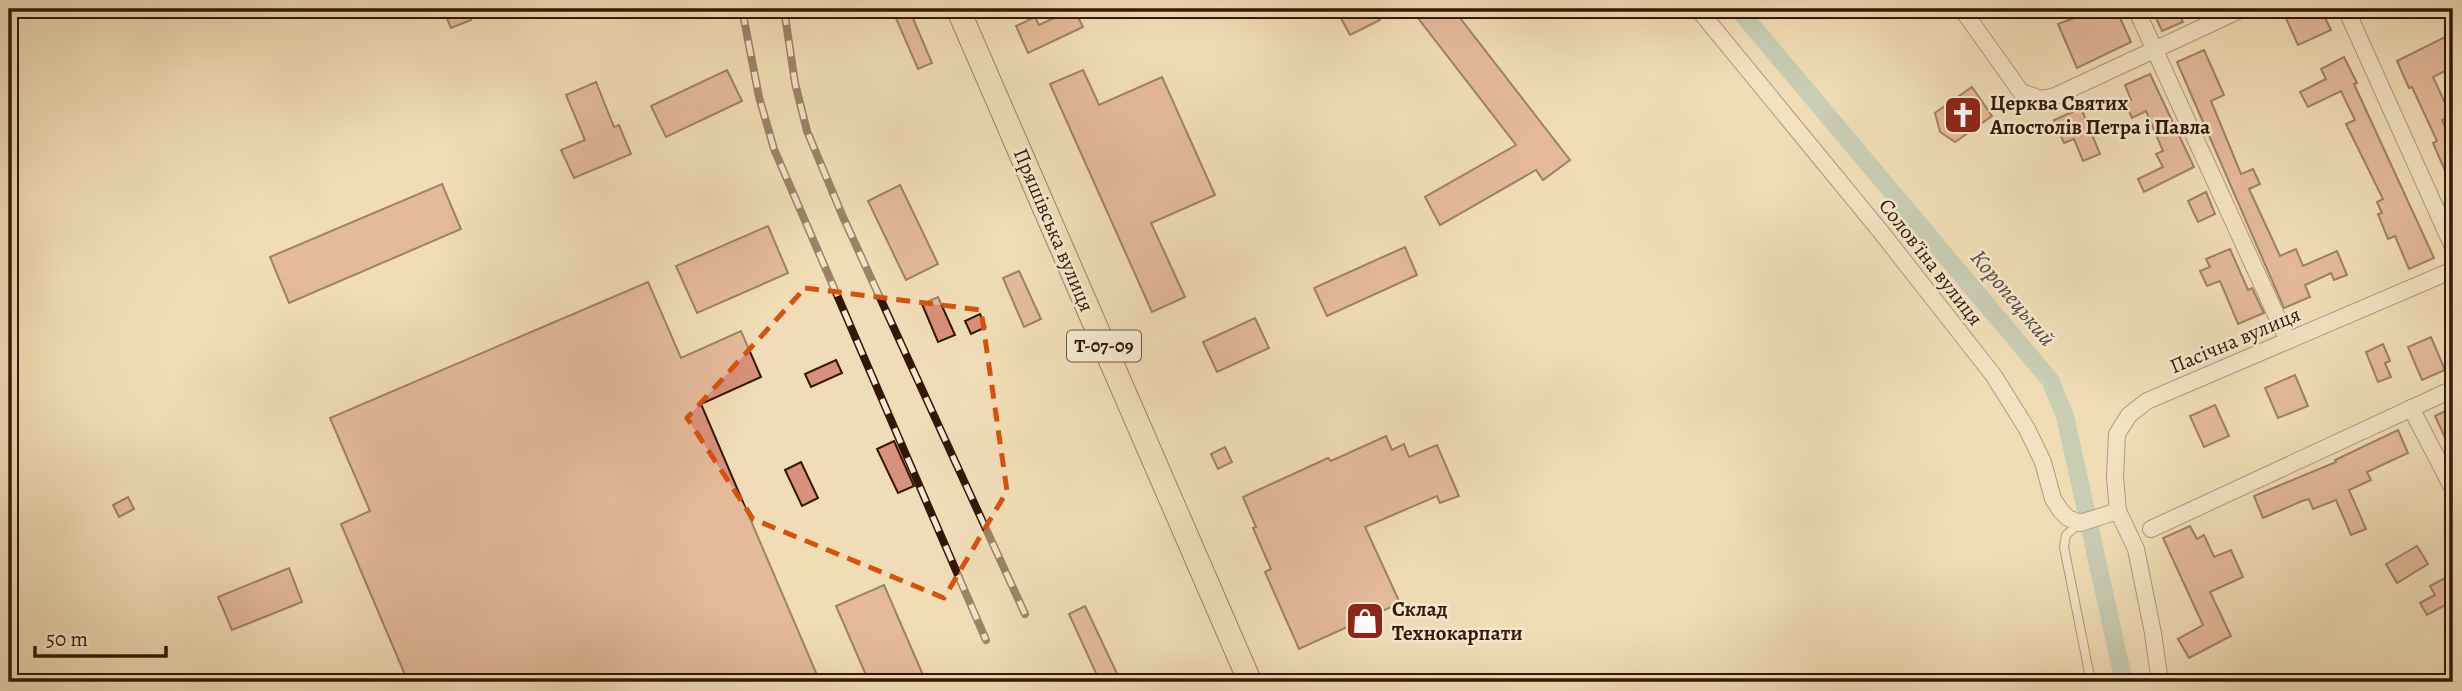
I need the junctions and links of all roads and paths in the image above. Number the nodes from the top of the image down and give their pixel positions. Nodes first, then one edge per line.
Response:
1 (958, 9) edge
2 (1698, 9) edge
3 (1962, 9) edge
4 (2136, 9) edge
5 (2242, 9) edge
6 (2346, 9) edge
7 (2154, 50) junction
8 (2453, 247) edge
9 (2453, 270) edge
10 (2288, 341) junction
11 (2453, 389) edge
12 (2411, 408) junction
13 (2453, 489) edge
14 (2118, 511) junction
15 (2080, 523) junction
16 (2151, 529) dead end
17 (1250, 682) edge
18 (2091, 682) edge
19 (2160, 682) edge

1 - 17 main road, Пряшівська вулиця / Т-07-09
2 - 15 street, Соловʼїна вулиця
3 - 7 street
4 - 7 street
5 - 7 street
6 - 8 street
7 - 10 street
9 - 10 street, Пасічна вулиця
10 - 14 street, Пасічна вулиця
11 - 12 street
12 - 13 street
12 - 16 street
14 - 15 street
14 - 19 street
15 - 18 lane

